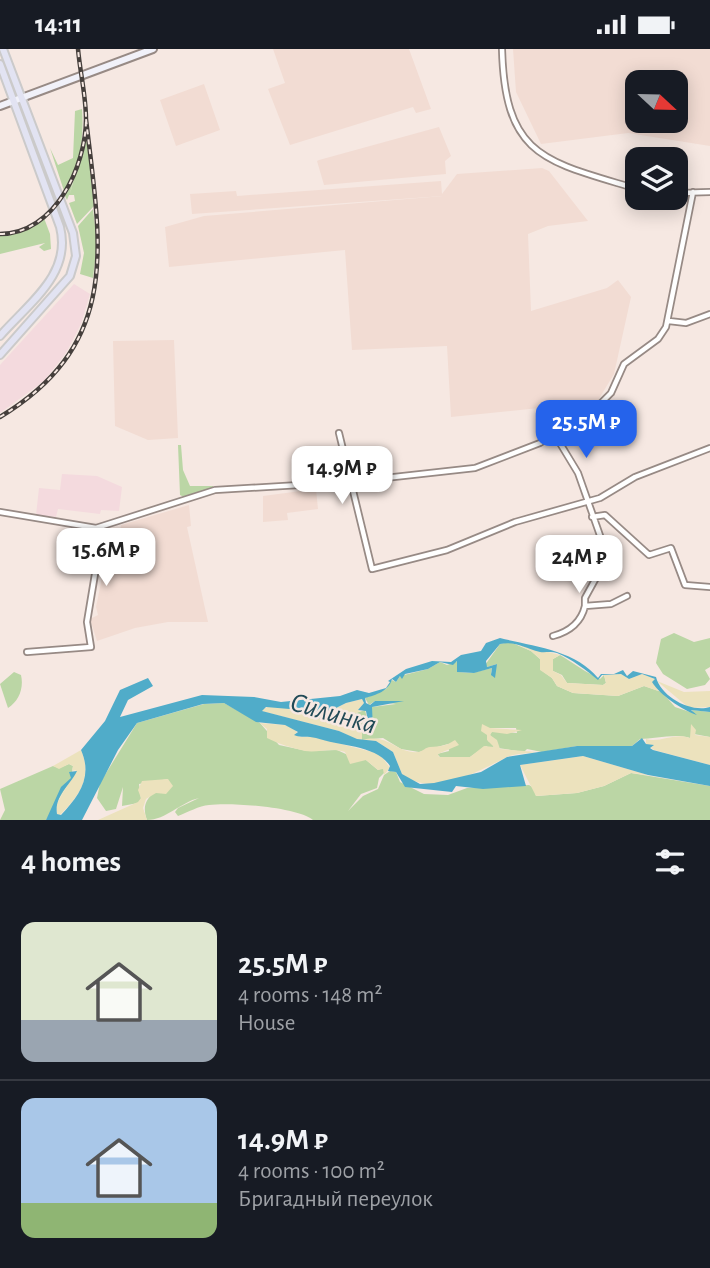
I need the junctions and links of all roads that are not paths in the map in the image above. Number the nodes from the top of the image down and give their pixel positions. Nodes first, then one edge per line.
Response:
1 (3, 49) edge
2 (152, 49) edge
3 (502, 49) edge
4 (0, 64) edge
5 (22, 98) junction
6 (14, 101) junction
7 (0, 106) edge
8 (625, 185) edge
9 (688, 192) edge
10 (693, 192) junction
11 (710, 192) edge
12 (710, 314) edge
13 (669, 321) junction
14 (0, 336) edge
15 (0, 355) edge
16 (339, 433) dead end
17 (555, 435) junction
18 (710, 448) edge
19 (349, 482) junction
20 (588, 500) junction
21 (0, 512) edge
22 (592, 517) junction
23 (96, 528) junction
24 (710, 587) edge
25 (627, 596) dead end
26 (585, 606) junction
27 (552, 636) dead end
28 (27, 652) dead end

1 - 5 main road
2 - 5 main road
3 - 8 street
4 - 6 main road
5 - 6 main road
5 - 15 main road
6 - 7 main road
6 - 14 main road
9 - 10 street
10 - 11 street
10 - 13 street
12 - 13 street
13 - 17 street
16 - 19 street
17 - 19 street
17 - 20 street
18 - 20 street
19 - 20 street
19 - 23 street
20 - 22 street
21 - 23 street
22 - 24 street
22 - 26 street
23 - 28 street
25 - 26 street
26 - 27 street

